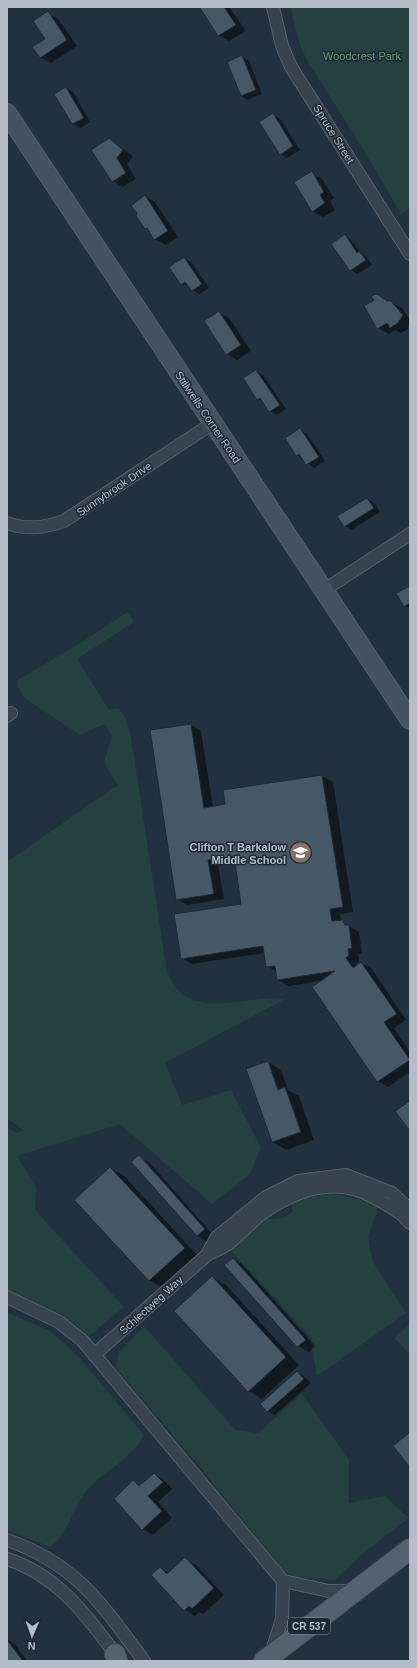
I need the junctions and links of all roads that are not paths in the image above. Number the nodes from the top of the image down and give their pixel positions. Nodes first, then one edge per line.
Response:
1 (273, 7) edge
2 (7, 113) edge
3 (410, 254) edge
4 (213, 423) junction
5 (7, 523) edge
6 (410, 534) edge
7 (324, 590) junction
8 (410, 720) edge
9 (410, 1210) edge
10 (410, 1223) edge
11 (207, 1255) junction
12 (7, 1298) edge
13 (94, 1355) junction
14 (7, 1540) edge
15 (410, 1549) edge
16 (7, 1559) edge
17 (283, 1581) junction
18 (354, 1592) junction
19 (267, 1658) edge
20 (117, 1659) edge
21 (144, 1661) edge

1 - 3 street, Spruce Street
2 - 4 street, Stillwells Corner Road
4 - 5 street, Sunnybrook Drive
4 - 7 street, Stillwells Corner Road
6 - 7 street
7 - 8 street, Stillwells Corner Road
9 - 11 street, Schlectweg Way
10 - 11 street, Schlectweg Way
11 - 13 street, Schlectweg Way
12 - 13 street
13 - 17 street
14 - 21 street
15 - 18 main road, CR 537
16 - 20 street
17 - 18 street
17 - 19 street
18 - 19 main road, CR 537

